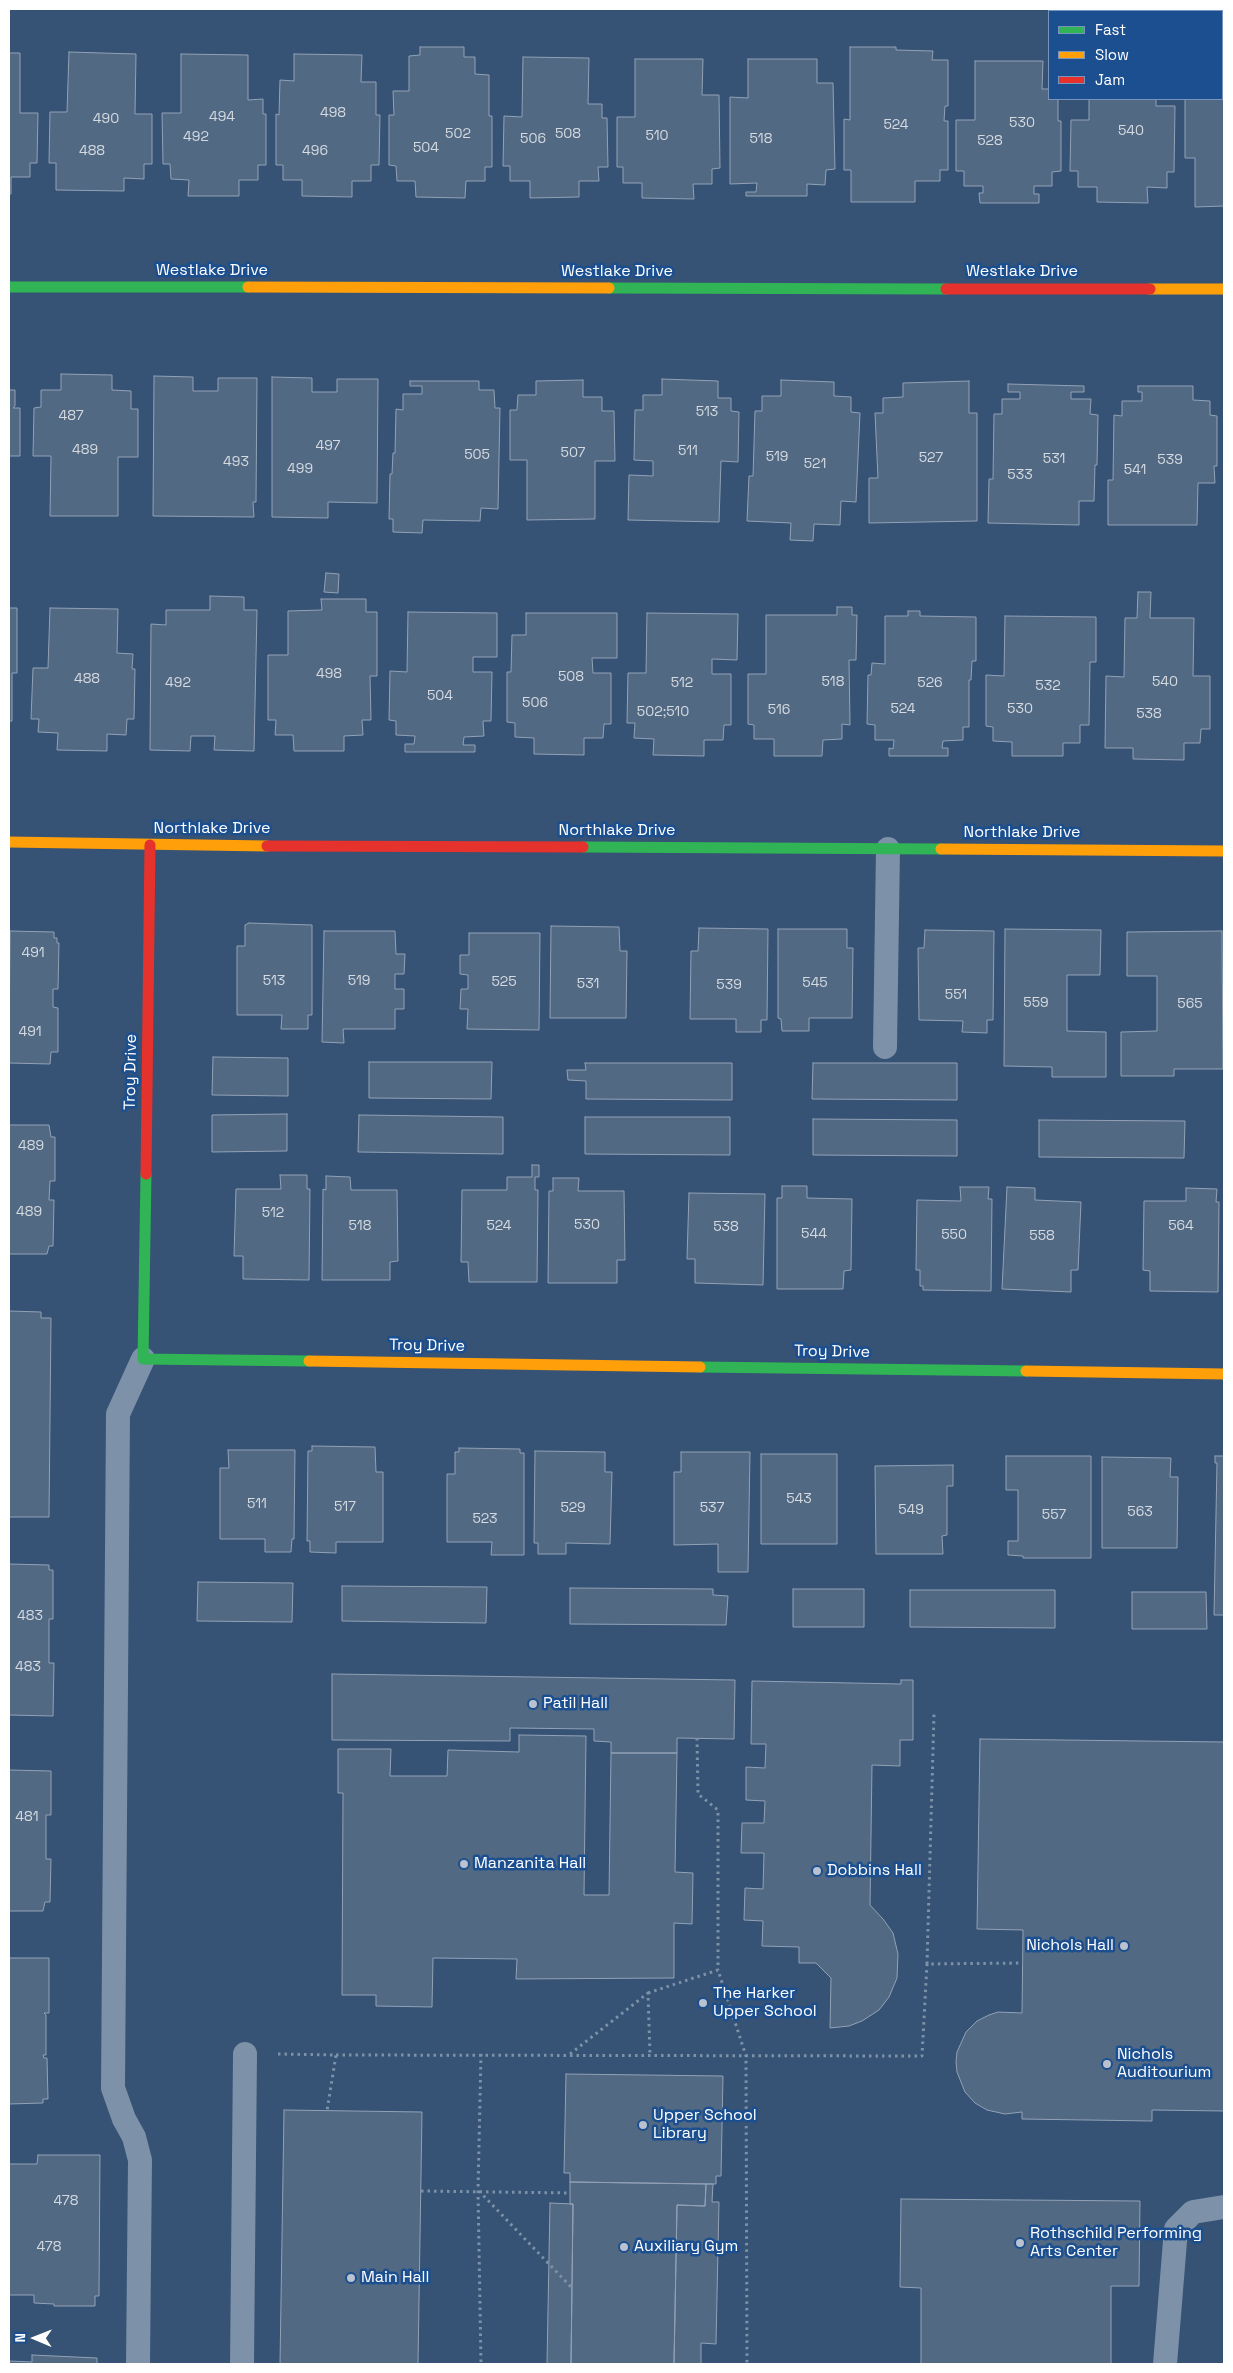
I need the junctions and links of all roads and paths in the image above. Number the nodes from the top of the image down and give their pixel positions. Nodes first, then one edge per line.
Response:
1 (9, 287) edge
2 (1224, 289) edge
3 (9, 842) edge
4 (150, 845) junction
5 (888, 849) junction
6 (1224, 850) edge
7 (885, 1047) dead end
8 (143, 1359) junction
9 (1224, 1374) edge
10 (934, 1714) dead end
11 (697, 1738) dead end
12 (1023, 1963) dead end
13 (927, 1964) junction
14 (718, 1970) junction
15 (648, 1993) junction
16 (245, 2054) joint
17 (480, 2054) junction
18 (336, 2055) junction
19 (570, 2055) junction
20 (650, 2055) junction
21 (746, 2056) junction
22 (327, 2111) dead end
23 (421, 2191) dead end
24 (478, 2191) junction
25 (570, 2192) dead end
26 (1224, 2207) edge
27 (572, 2288) dead end
28 (138, 2364) edge
29 (242, 2364) edge
30 (481, 2364) edge
31 (747, 2364) edge
32 (1165, 2364) edge

1 - 2 street, Westlake Drive
3 - 4 street, Northlake Drive
4 - 5 street, Northlake Drive
4 - 8 street, Troy Drive
5 - 6 street, Northlake Drive
5 - 7 lane
8 - 9 street, Troy Drive
8 - 28 lane
10 - 13 path
11 - 14 path
12 - 13 path
13 - 21 path
14 - 15 path
14 - 21 path
15 - 19 path
15 - 20 path
16 - 18 path
16 - 29 lane
17 - 18 path
17 - 19 path
17 - 24 path
18 - 22 path
19 - 20 path
20 - 21 path
21 - 31 path
23 - 24 path
24 - 25 path
24 - 27 path
24 - 30 path
26 - 32 lane

